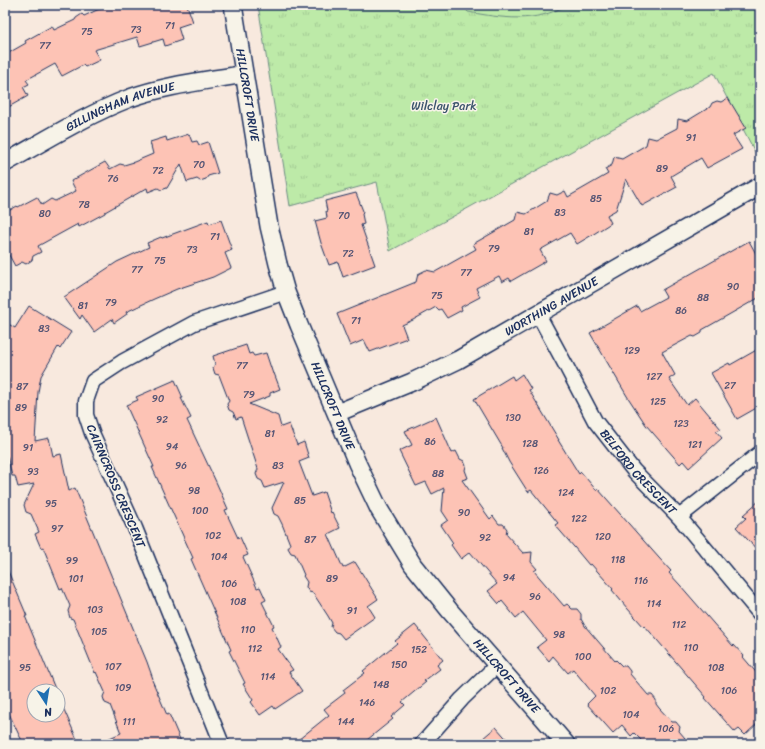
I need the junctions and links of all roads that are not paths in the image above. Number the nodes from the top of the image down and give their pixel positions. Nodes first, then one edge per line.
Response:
1 (233, 5) edge
2 (244, 74) junction
3 (5, 163) edge
4 (760, 186) edge
5 (286, 292) junction
6 (538, 314) junction
7 (336, 413) junction
8 (760, 453) edge
9 (679, 517) junction
10 (760, 614) edge
11 (497, 665) junction
12 (222, 744) edge
13 (422, 744) edge
14 (566, 744) edge

1 - 2 street, HILLCROFT DRIVE
2 - 3 street, GILLINGHAM AVENUE
2 - 5 street, HILLCROFT DRIVE
4 - 6 street, WORTHING AVENUE
5 - 7 street, HILLCROFT DRIVE
5 - 12 street, CAIRNCROSS CRESCENT
6 - 7 street, WORTHING AVENUE
6 - 9 street, BELFORD CRESCENT
7 - 11 street, HILLCROFT DRIVE
8 - 9 street
9 - 10 street, BELFORD CRESCENT
11 - 13 street
11 - 14 street, HILLCROFT DRIVE

